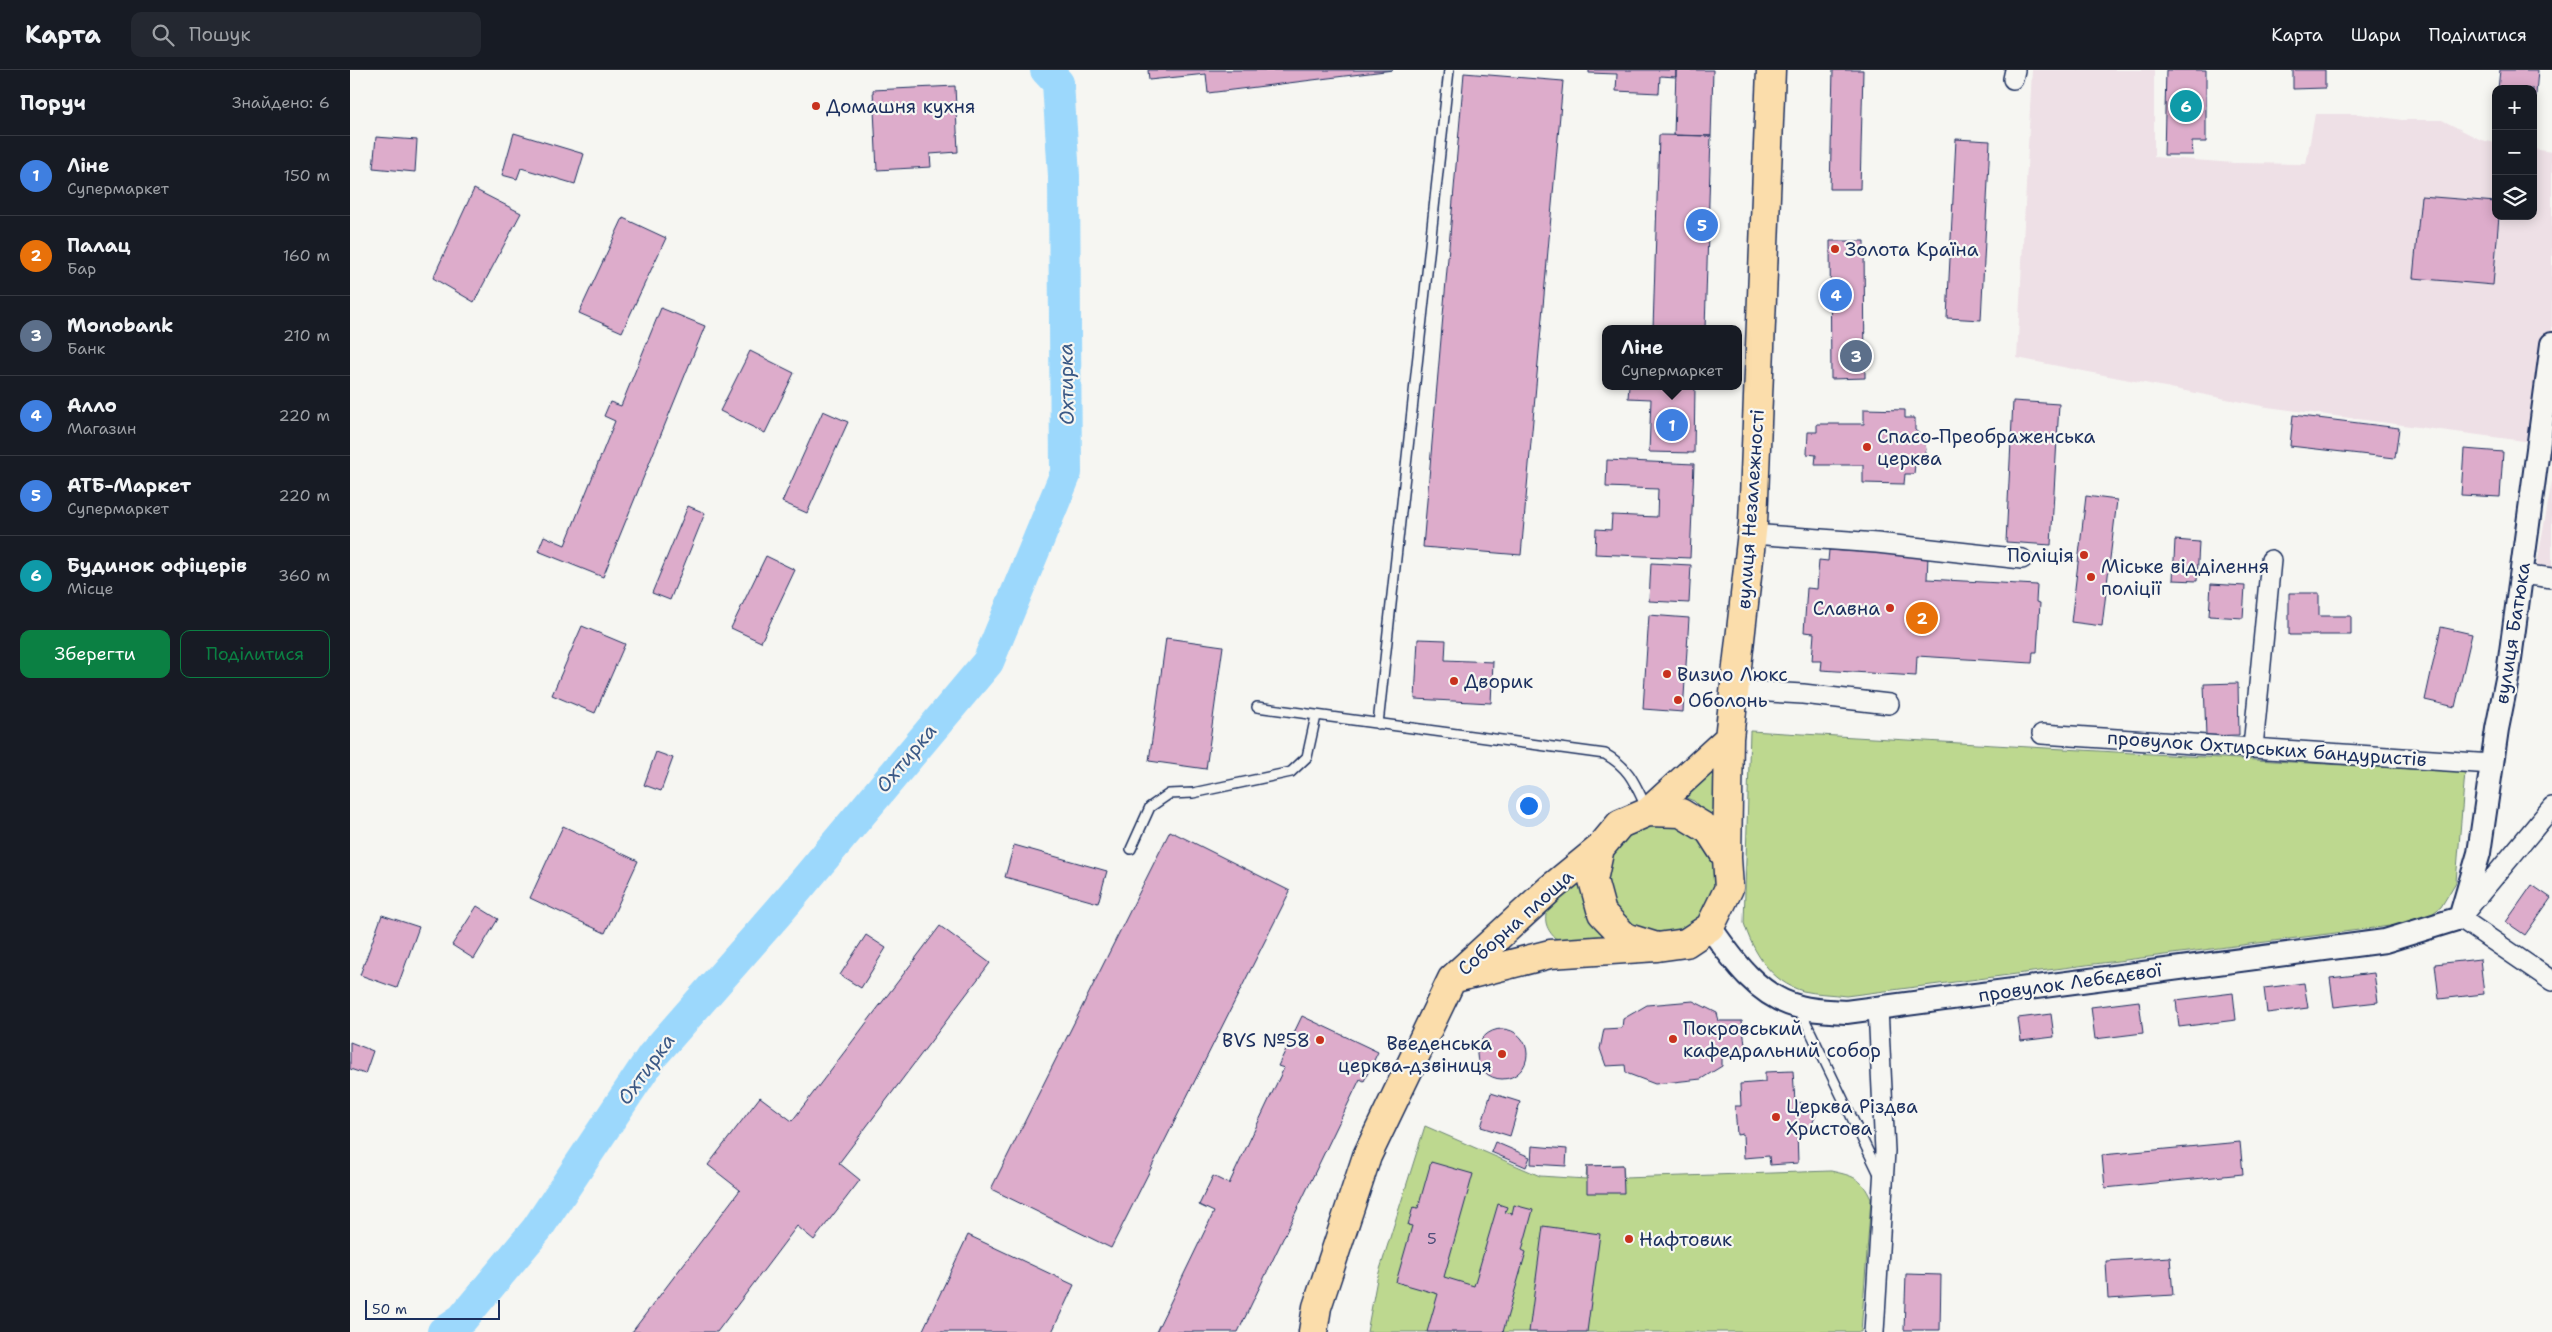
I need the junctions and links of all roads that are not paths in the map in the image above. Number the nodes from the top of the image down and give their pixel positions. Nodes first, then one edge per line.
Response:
1 (1449, 70) edge
2 (1771, 70) edge
3 (2552, 344) edge
4 (1752, 534) junction
5 (2022, 558) dead end
6 (2271, 560) dead end
7 (2521, 574) junction
8 (2552, 578) edge
9 (1735, 690) junction
10 (1889, 704) dead end
11 (1257, 707) dead end
12 (1316, 716) junction
13 (1378, 724) junction
14 (2042, 734) dead end
15 (1729, 738) junction
16 (2253, 747) junction
17 (2492, 764) junction
18 (2552, 807) edge
19 (1648, 812) junction
20 (1600, 848) junction
21 (1131, 849) dead end
22 (1727, 858) junction
23 (2460, 918) junction
24 (1710, 927) junction
25 (1657, 947) junction
26 (1452, 979) junction
27 (2552, 981) edge
28 (1799, 1007) junction
29 (1878, 1008) junction
30 (1883, 1182) junction
31 (1315, 1319) edge
32 (1303, 1332) edge
33 (1874, 1332) edge

1 - 13 lane
2 - 4 main road, вулиця Незалежності
3 - 7 street, вулиця Батюка
4 - 5 street
4 - 9 main road, вулиця Незалежності
6 - 16 street
7 - 8 street
7 - 17 street, вулиця Батюка
9 - 10 street
9 - 15 main road, вулиця Незалежності
11 - 12 lane
12 - 13 lane
12 - 21 lane
13 - 19 lane
14 - 16 street, провулок Охтирських бандуристів
15 - 19 main road, Соборна площа
15 - 22 main road, Соборна площа
16 - 17 street, провулок Охтирських бандуристів
17 - 23 street, вулиця Батюка
18 - 23 street
19 - 20 main road, Соборна площа
19 - 22 main road, Соборна площа
20 - 25 main road, Соборна площа
20 - 26 main road, Соборна площа
22 - 24 main road, Соборна площа
23 - 27 street
23 - 29 street, провулок Лебєдєвої
24 - 25 main road, Соборна площа
24 - 28 street, провулок Лебєдєвої
25 - 26 main road, Соборна площа
26 - 31 main road
28 - 29 street, провулок Лебєдєвої
28 - 30 lane
29 - 30 street
30 - 33 street
31 - 32 street

